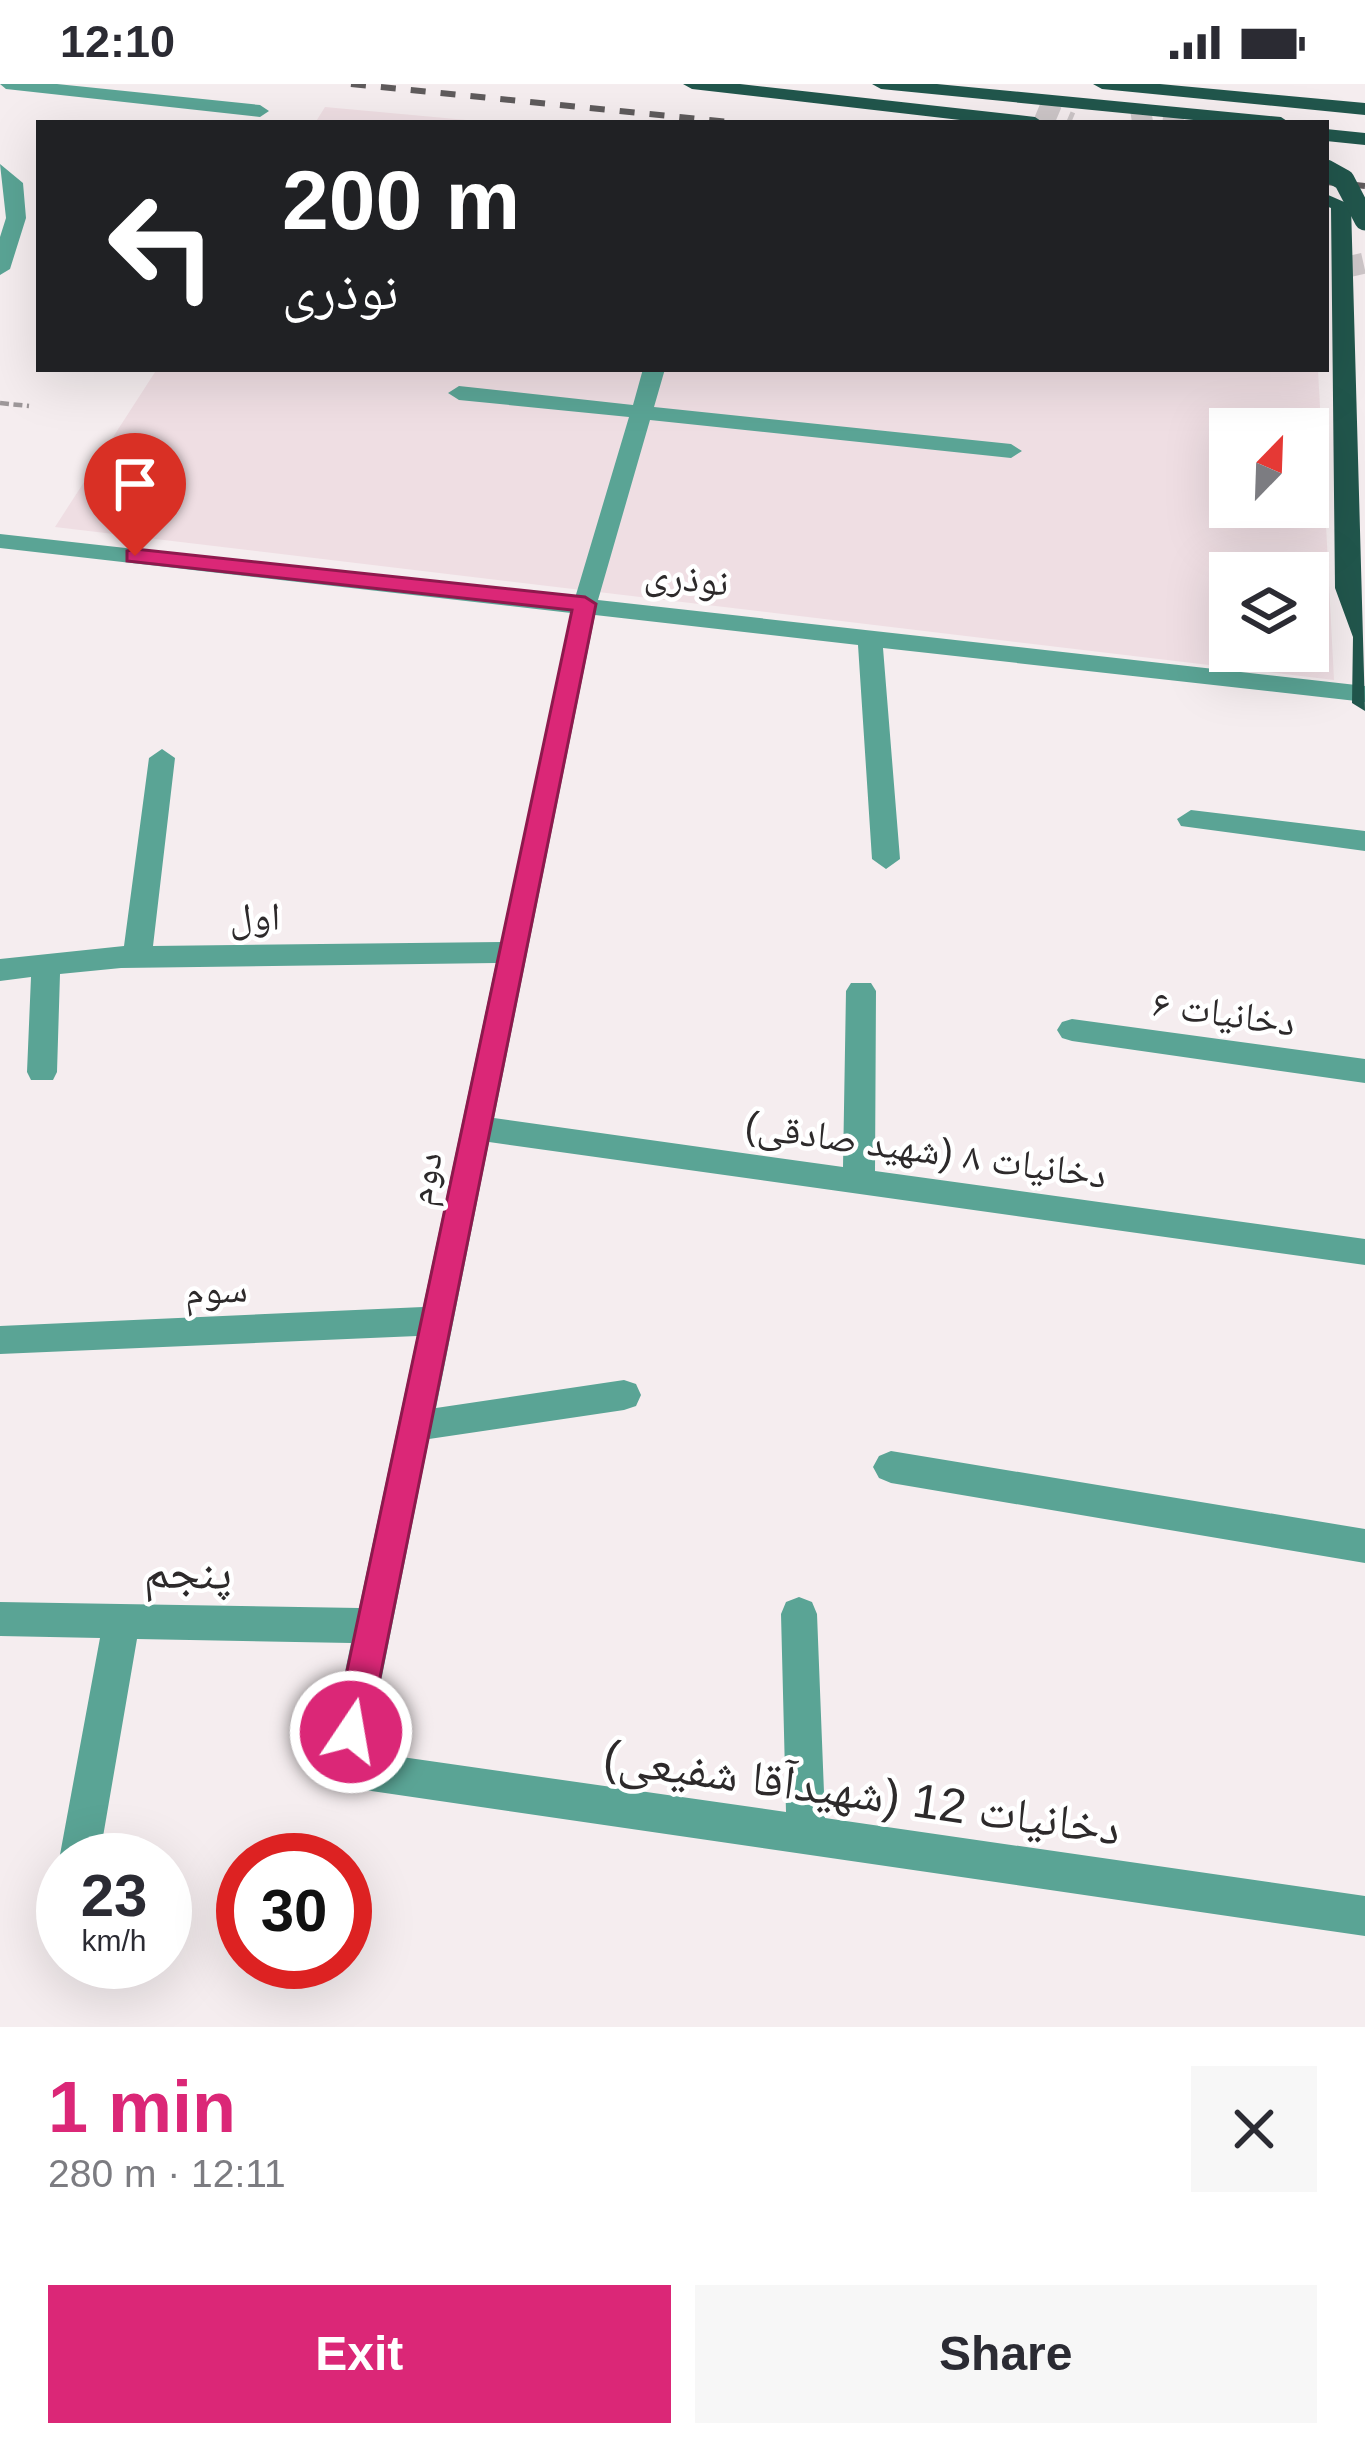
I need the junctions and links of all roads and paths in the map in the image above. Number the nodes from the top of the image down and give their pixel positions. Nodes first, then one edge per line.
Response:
1 (6, 84) edge
2 (692, 84) edge
3 (800, 84) edge
4 (881, 84) edge
5 (1102, 84) edge
6 (1365, 109) edge
7 (260, 111) dead end
8 (1036, 116) edge
9 (1250, 120) edge
10 (1329, 131) edge
11 (1365, 135) edge
12 (1329, 172) edge
13 (7, 177) edge
14 (1334, 203) edge
15 (1365, 220) edge
16 (1, 261) edge
17 (653, 372) edge
18 (459, 393) dead end
19 (0, 403) edge
20 (29, 406) dead end
21 (641, 412) junction
22 (1011, 451) dead end
23 (1365, 457) edge
24 (0, 542) edge
25 (585, 604) junction
26 (870, 637) junction
27 (1365, 637) edge
28 (1365, 694) edge
29 (1365, 703) edge
30 (162, 758) dead end
31 (1191, 820) dead end
32 (1365, 841) edge
33 (886, 859) dead end
34 (513, 952) junction
35 (137, 957) junction
36 (46, 965) junction
37 (0, 970) edge
38 (861, 991) dead end
39 (1072, 1030) dead end
40 (42, 1072) dead end
41 (1365, 1072) edge
42 (476, 1128) junction
43 (859, 1183) junction
44 (1365, 1252) edge
45 (436, 1321) junction
46 (0, 1340) edge
47 (623, 1395) dead end
48 (415, 1426) junction
49 (891, 1466) dead end
50 (1365, 1546) edge
51 (799, 1614) dead end
52 (0, 1619) edge
53 (122, 1621) junction
54 (374, 1625) junction
55 (344, 1768) joint
56 (85, 1833) edge
57 (806, 1837) junction
58 (1365, 1916) edge

1 - 7 street
2 - 8 main road
3 - 8 main road
4 - 9 main road
5 - 6 main road
10 - 11 main road
12 - 15 main road, bridge
13 - 16 street
14 - 27 main road
17 - 21 street, دوم
18 - 21 street
19 - 20 path
21 - 22 street
21 - 25 street, دوم
23 - 27 main road
24 - 25 street, نوذری
25 - 26 street, نوذری
25 - 34 street, دوم
26 - 28 street, نوذری
26 - 33 street
27 - 28 main road
28 - 29 main road
30 - 35 street
31 - 32 street
34 - 35 street, اول
34 - 42 street, دوم
35 - 36 street, اول
36 - 37 street, اول
36 - 40 street
38 - 43 street
39 - 41 street, دخانیات ۶
42 - 43 street, دخانیات ۸ (شهید صادقی)
42 - 45 street, دوم
43 - 44 street, دخانیات ۸ (شهید صادقی)
45 - 46 street, سوم
45 - 48 street, دوم
47 - 48 street
48 - 54 street, دوم
49 - 50 street
51 - 57 street
52 - 53 street, پنجم
53 - 54 street, پنجم
53 - 56 street
54 - 55 street, دوم
55 - 57 street, دخانیات 12 (شهیدآقا شفیعی)
57 - 58 street, دخانیات 12 (شهیدآقا شفیعی)

